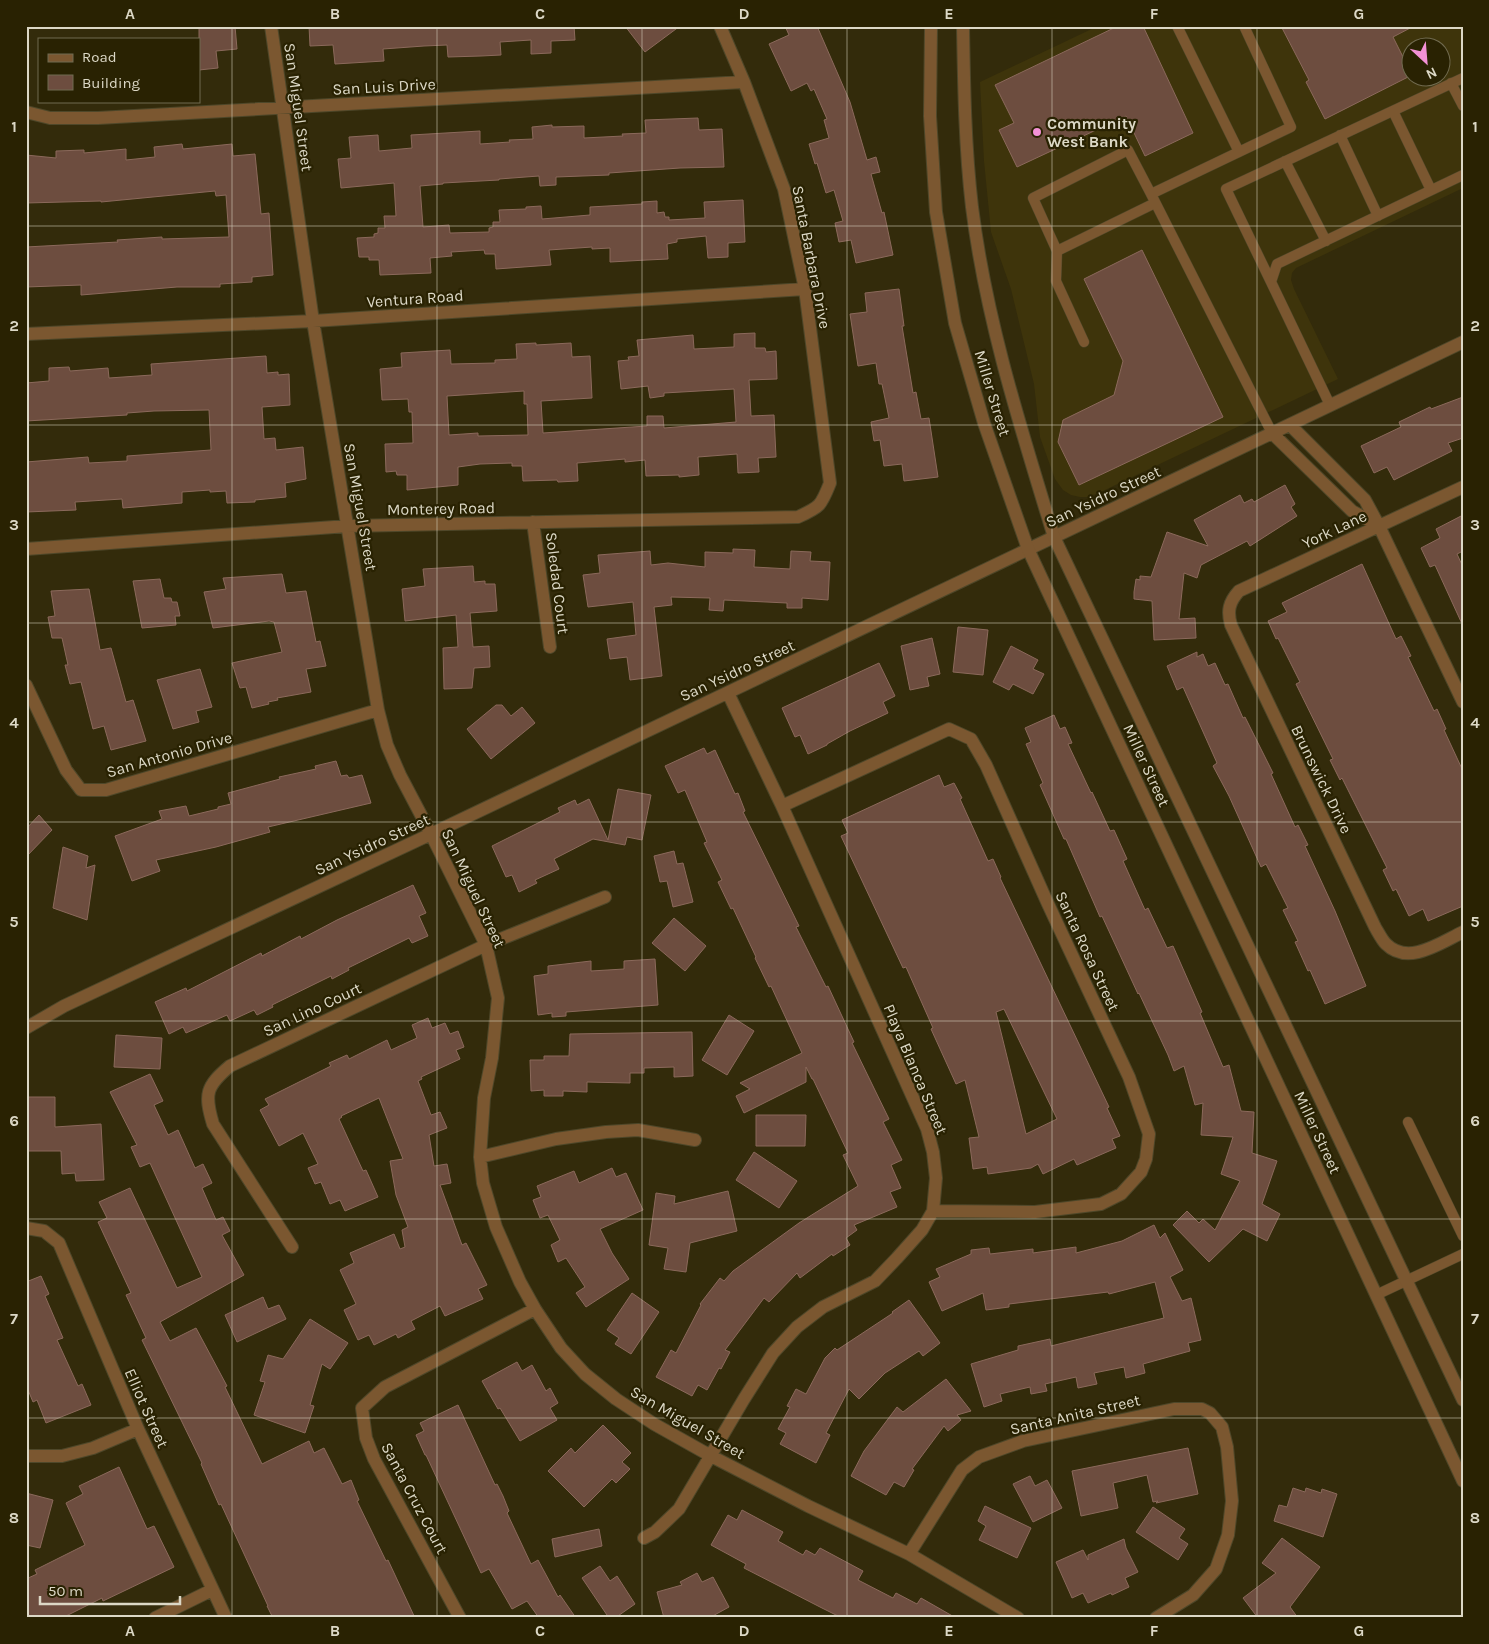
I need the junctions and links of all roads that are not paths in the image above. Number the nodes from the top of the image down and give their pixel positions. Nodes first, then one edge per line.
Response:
1 (271, 26) edge
2 (720, 26) edge
3 (931, 26) edge
4 (962, 26) edge
5 (1177, 26) edge
6 (1244, 26) edge
7 (744, 82) junction
8 (1452, 86) edge
9 (1442, 88) edge
10 (1463, 106) edge
11 (283, 108) junction
12 (1393, 111) junction
13 (26, 112) edge
14 (1340, 136) junction
15 (1239, 152) junction
16 (1285, 161) junction
17 (1463, 175) edge
18 (1432, 190) junction
19 (1153, 199) junction
20 (1378, 216) junction
21 (1326, 241) junction
22 (1057, 251) junction
23 (1271, 282) junction
24 (805, 289) junction
25 (313, 322) junction
26 (26, 334) edge
27 (1084, 342) dead end
28 (1463, 342) edge
29 (1330, 405) junction
30 (1290, 425) junction
31 (1272, 433) junction
32 (1463, 487) edge
33 (822, 502) joint
34 (533, 522) junction
35 (348, 526) junction
36 (1379, 526) junction
37 (1054, 537) junction
38 (26, 549) edge
39 (1028, 549) junction
40 (1229, 609) joint
41 (550, 647) dead end
42 (26, 685) edge
43 (728, 693) junction
44 (1463, 702) edge
45 (378, 710) junction
46 (782, 806) junction
47 (431, 834) junction
48 (605, 897) dead end
49 (1463, 932) edge
50 (486, 945) junction
51 (26, 1028) edge
52 (1408, 1122) dead end
53 (695, 1140) dead end
54 (480, 1157) junction
55 (933, 1211) junction
56 (26, 1228) edge
57 (1463, 1236) edge
58 (292, 1247) dead end
59 (1463, 1254) edge
60 (1406, 1281) junction
61 (1376, 1295) junction
62 (535, 1309) junction
63 (1463, 1400) edge
64 (138, 1429) junction
65 (26, 1456) edge
66 (711, 1456) junction
67 (1463, 1481) edge
68 (644, 1538) dead end
69 (909, 1554) junction
70 (212, 1590) junction
71 (155, 1618) edge
72 (226, 1618) edge
73 (460, 1618) edge
74 (1018, 1618) edge
75 (1156, 1618) edge

1 - 11 street, San Miguel Street
2 - 7 street, Santa Barbara Drive
3 - 39 street, Miller Street
4 - 37 street, Miller Street
5 - 15 lane
6 - 15 lane
7 - 11 street, San Luis Drive
7 - 24 street, Santa Barbara Drive
8 - 10 lane
9 - 12 lane
11 - 13 street, San Luis Drive
11 - 25 street, San Miguel Street
12 - 14 lane
12 - 18 lane
14 - 16 lane
14 - 20 lane
15 - 19 lane
16 - 21 lane
16 - 23 lane
17 - 18 lane
18 - 20 lane
19 - 22 lane
19 - 22 lane
19 - 31 lane
20 - 21 lane
21 - 23 lane
22 - 27 lane
23 - 29 lane
24 - 25 street, Ventura Road
24 - 33 street, Santa Barbara Drive
25 - 26 street, Ventura Road
25 - 35 street, San Miguel Street
28 - 29 street, San Ysidro Street
29 - 30 street, San Ysidro Street
30 - 31 street, San Ysidro Street
30 - 36 street
31 - 36 street
31 - 37 street, San Ysidro Street
32 - 36 street, York Lane
33 - 34 street, Monterey Road
34 - 35 street, Monterey Road
34 - 41 street, Soledad Court
35 - 38 street, Monterey Road
35 - 45 street, San Miguel Street
36 - 40 street, York Lane
36 - 44 street
37 - 39 street, San Ysidro Street
37 - 60 street, Miller Street
39 - 43 street, San Ysidro Street
39 - 61 street, Miller Street
40 - 49 street, Brunswick Drive
42 - 45 street, San Antonio Drive
43 - 46 street, Playa Blanca Street
43 - 47 street, San Ysidro Street
45 - 47 street, San Miguel Street
46 - 55 street, Playa Blanca Street
46 - 55 street, Santa Rosa Street
47 - 50 street, San Miguel Street
47 - 51 street, San Ysidro Street
48 - 50 street, San Lino Court
50 - 54 street, San Miguel Street
50 - 58 street, San Lino Court
52 - 57 lane
53 - 54 street
54 - 62 street, San Miguel Street
55 - 66 street, Playa Blanca Street
56 - 64 street, Elliot Street
59 - 60 lane
60 - 61 lane
60 - 63 street, Miller Street
61 - 67 street, Miller Street
62 - 66 street, San Miguel Street
62 - 73 street, Santa Cruz Court
64 - 65 street
64 - 70 street, Elliot Street
66 - 68 street, Playa Blanca Street
66 - 69 street, San Miguel Street
69 - 74 street, San Miguel Street
69 - 75 street, Santa Anita Street
70 - 71 street
70 - 72 street, Elliot Street

